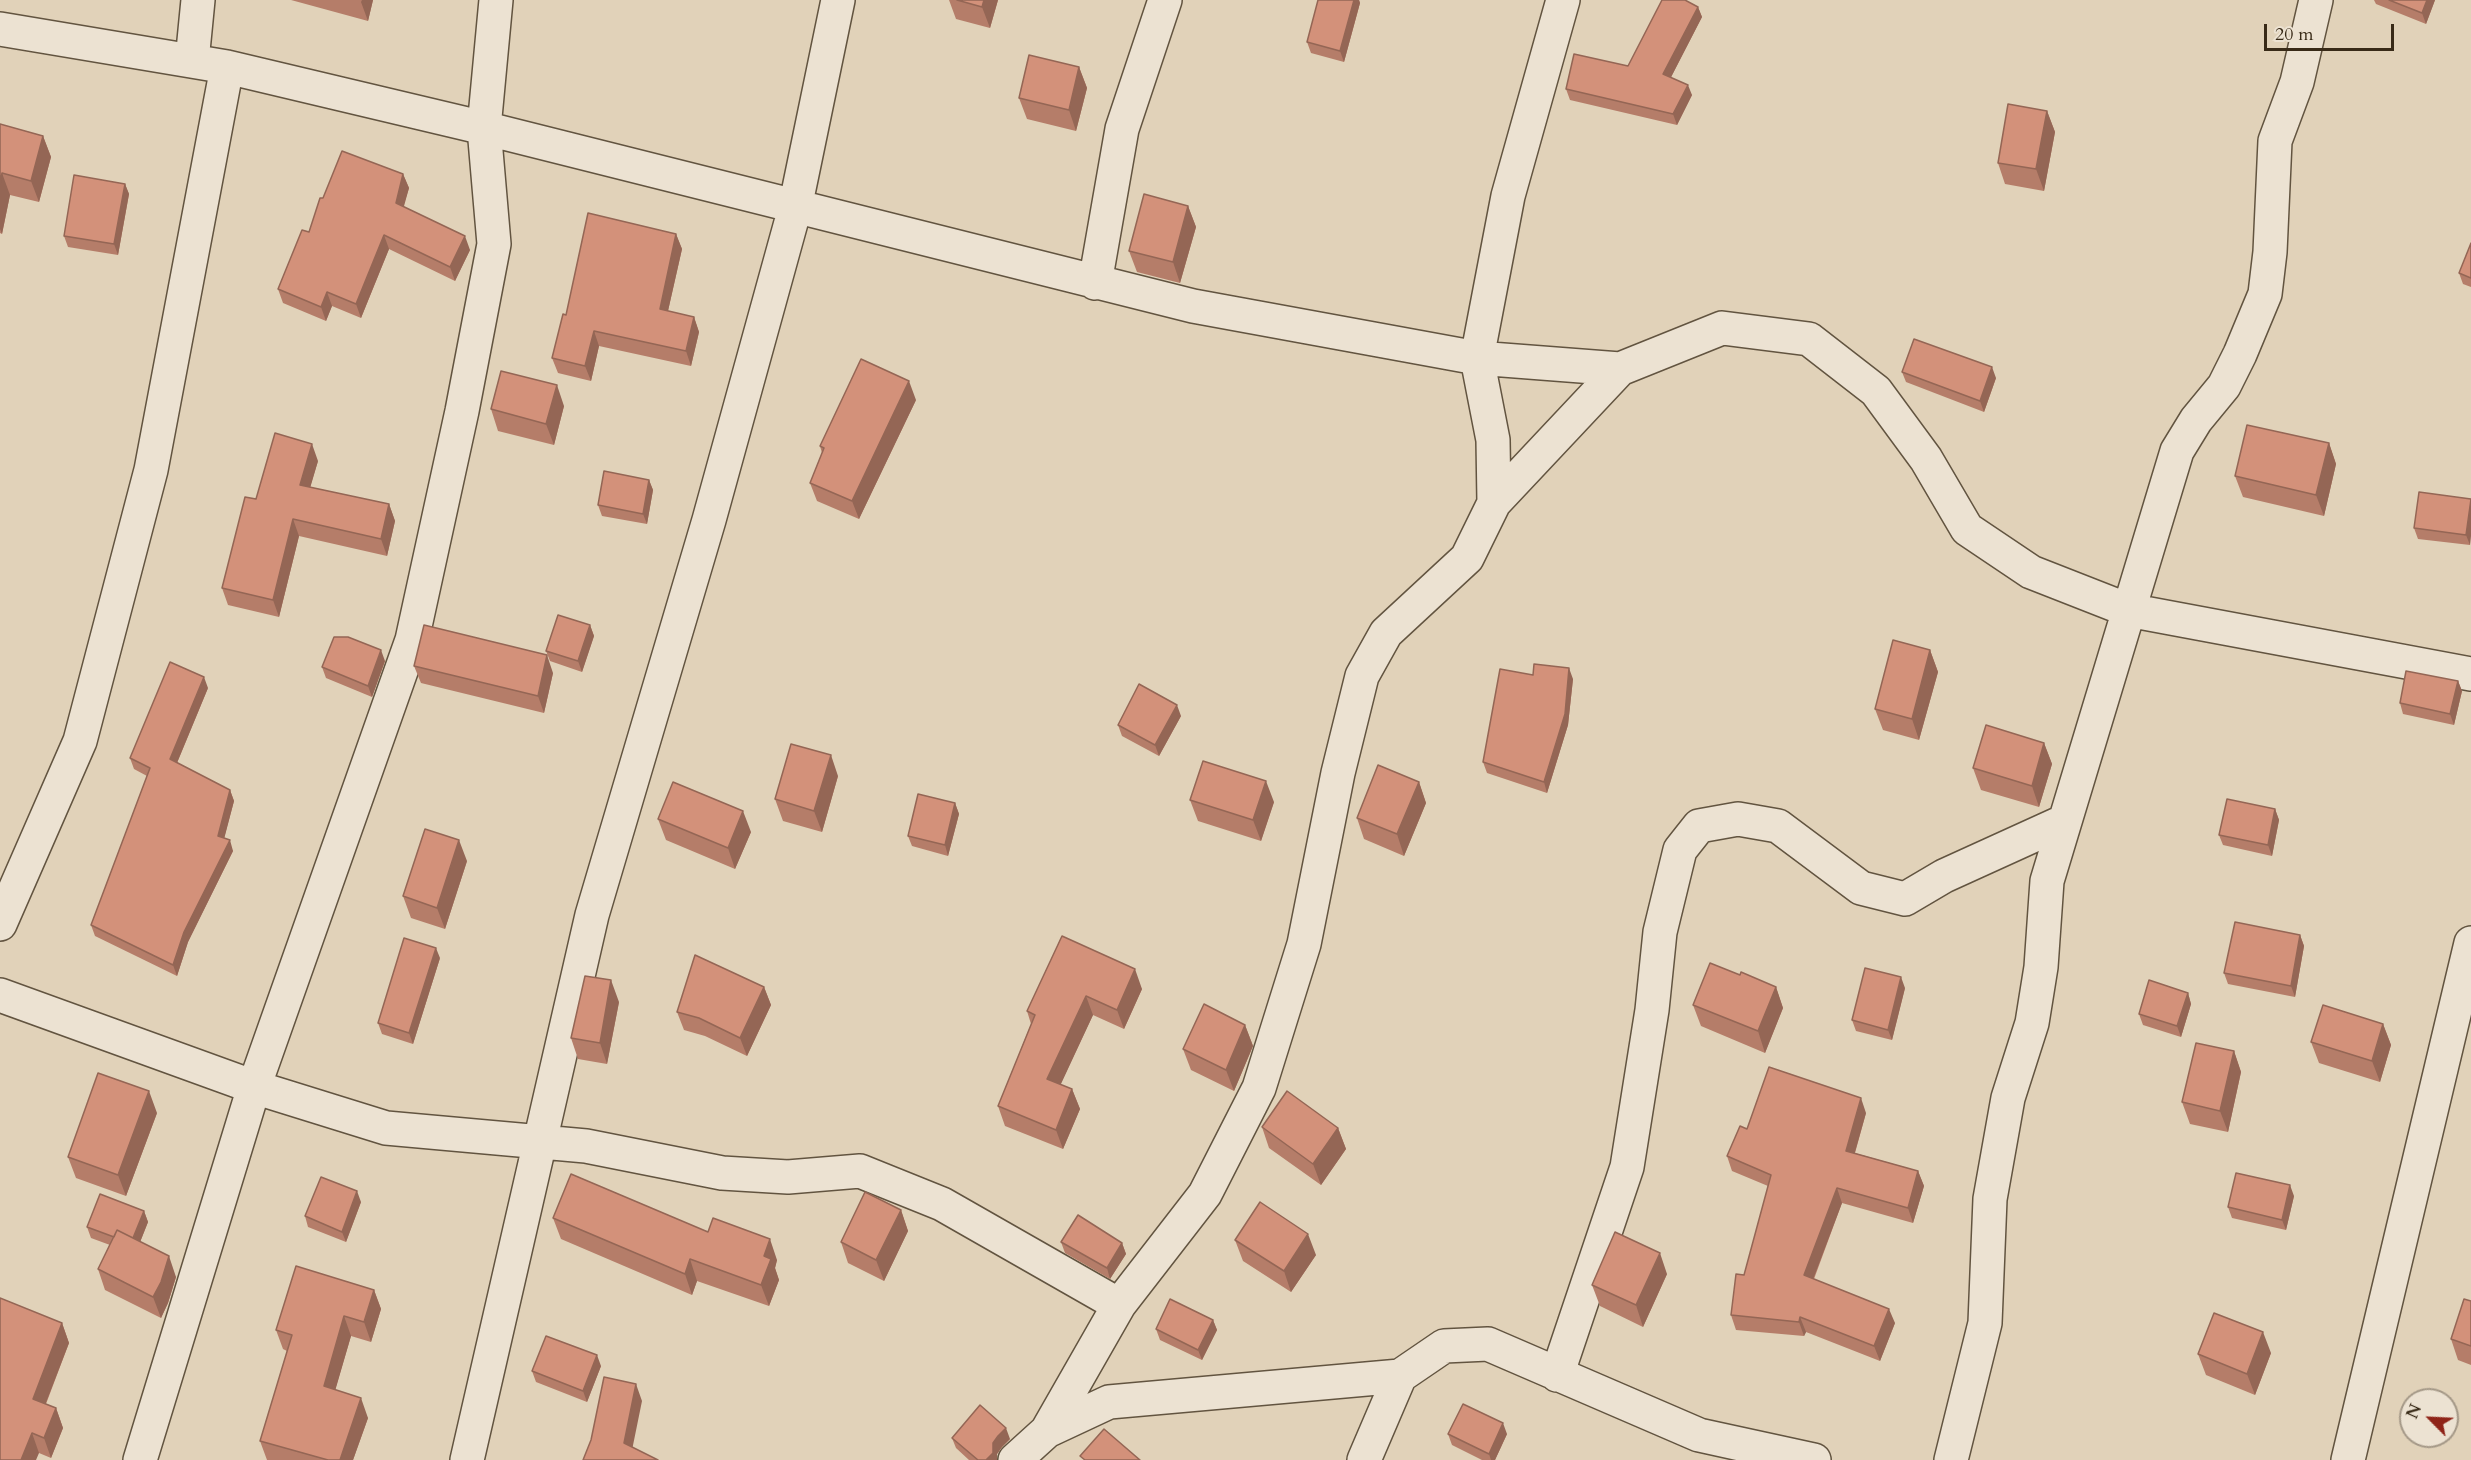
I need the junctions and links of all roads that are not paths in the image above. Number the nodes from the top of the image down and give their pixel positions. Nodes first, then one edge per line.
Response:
1 (198, 0) edge
2 (496, 0) edge
3 (838, 0) edge
4 (1165, 0) edge
5 (1563, 0) edge
6 (2316, 0) edge
7 (0, 29) edge
8 (192, 61) junction
9 (227, 67) junction
10 (484, 128) junction
11 (795, 208) junction
12 (1095, 283) junction
13 (1477, 358) junction
14 (1620, 369) junction
15 (1494, 503) junction
16 (2128, 610) junction
17 (2471, 674) edge
18 (2065, 821) junction
19 (0, 924) edge
20 (2471, 943) edge
21 (0, 995) edge
22 (254, 1087) junction
23 (538, 1141) junction
24 (1119, 1305) junction
25 (1557, 1375) junction
26 (1400, 1376) junction
27 (1047, 1431) junction
28 (140, 1460) edge
29 (467, 1460) edge
30 (1015, 1460) edge
31 (1364, 1460) edge
32 (1814, 1460) edge
33 (1951, 1460) edge
34 (2348, 1460) edge

1 - 8 street
2 - 10 street
3 - 11 street
4 - 12 street
5 - 13 street
6 - 16 street
7 - 8 street
8 - 9 street
9 - 10 street
9 - 19 street
10 - 11 street
10 - 22 street
11 - 12 street
11 - 23 street
12 - 13 street
13 - 14 street
13 - 15 street
14 - 15 street
14 - 16 street
15 - 24 street
16 - 17 street
16 - 18 street
18 - 25 street
18 - 33 street
20 - 34 street
21 - 22 street
22 - 23 street
22 - 28 street
23 - 24 street
23 - 29 street
24 - 27 street
25 - 26 street
25 - 32 street
26 - 27 street
26 - 31 street
27 - 30 street

